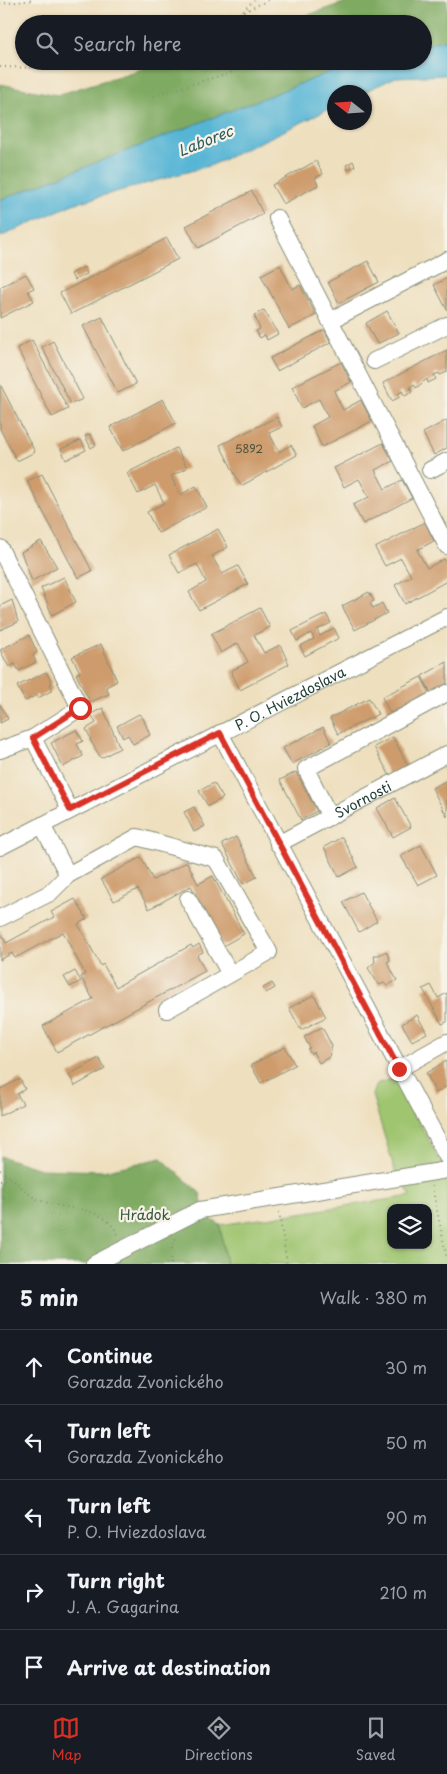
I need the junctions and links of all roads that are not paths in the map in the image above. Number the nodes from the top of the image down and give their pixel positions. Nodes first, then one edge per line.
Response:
1 (277, 218) dead end
2 (447, 260) edge
3 (330, 321) junction
4 (447, 325) edge
5 (374, 361) dead end
6 (447, 461) edge
7 (430, 470) dead end
8 (445, 536) edge
9 (0, 548) edge
10 (447, 617) edge
11 (447, 693) edge
12 (220, 733) junction
13 (33, 738) junction
14 (0, 750) edge
15 (447, 754) edge
16 (70, 810) junction
17 (330, 817) junction
18 (42, 825) junction
19 (278, 844) junction
20 (0, 847) edge
21 (68, 875) junction
22 (188, 899) dead end
23 (0, 918) edge
24 (230, 974) junction
25 (167, 1010) dead end
26 (447, 1042) edge
27 (399, 1069) junction
28 (447, 1157) edge
29 (447, 1170) edge
30 (94, 1264) edge

1 - 3 street
2 - 3 street
3 - 8 street
4 - 5 street
6 - 7 street
9 - 13 street
10 - 12 street, P. O. Hviezdoslava
11 - 17 street
12 - 16 street, P. O. Hviezdoslava
12 - 19 street
13 - 14 street
13 - 16 street
15 - 17 street, Svornosti
16 - 18 street, P. O. Hviezdoslava
17 - 19 street, Svornosti
18 - 20 street, P. O. Hviezdoslava
18 - 21 street
19 - 27 street
21 - 23 street
21 - 24 street
22 - 24 street
24 - 25 street
26 - 27 street
27 - 28 street
29 - 30 street

